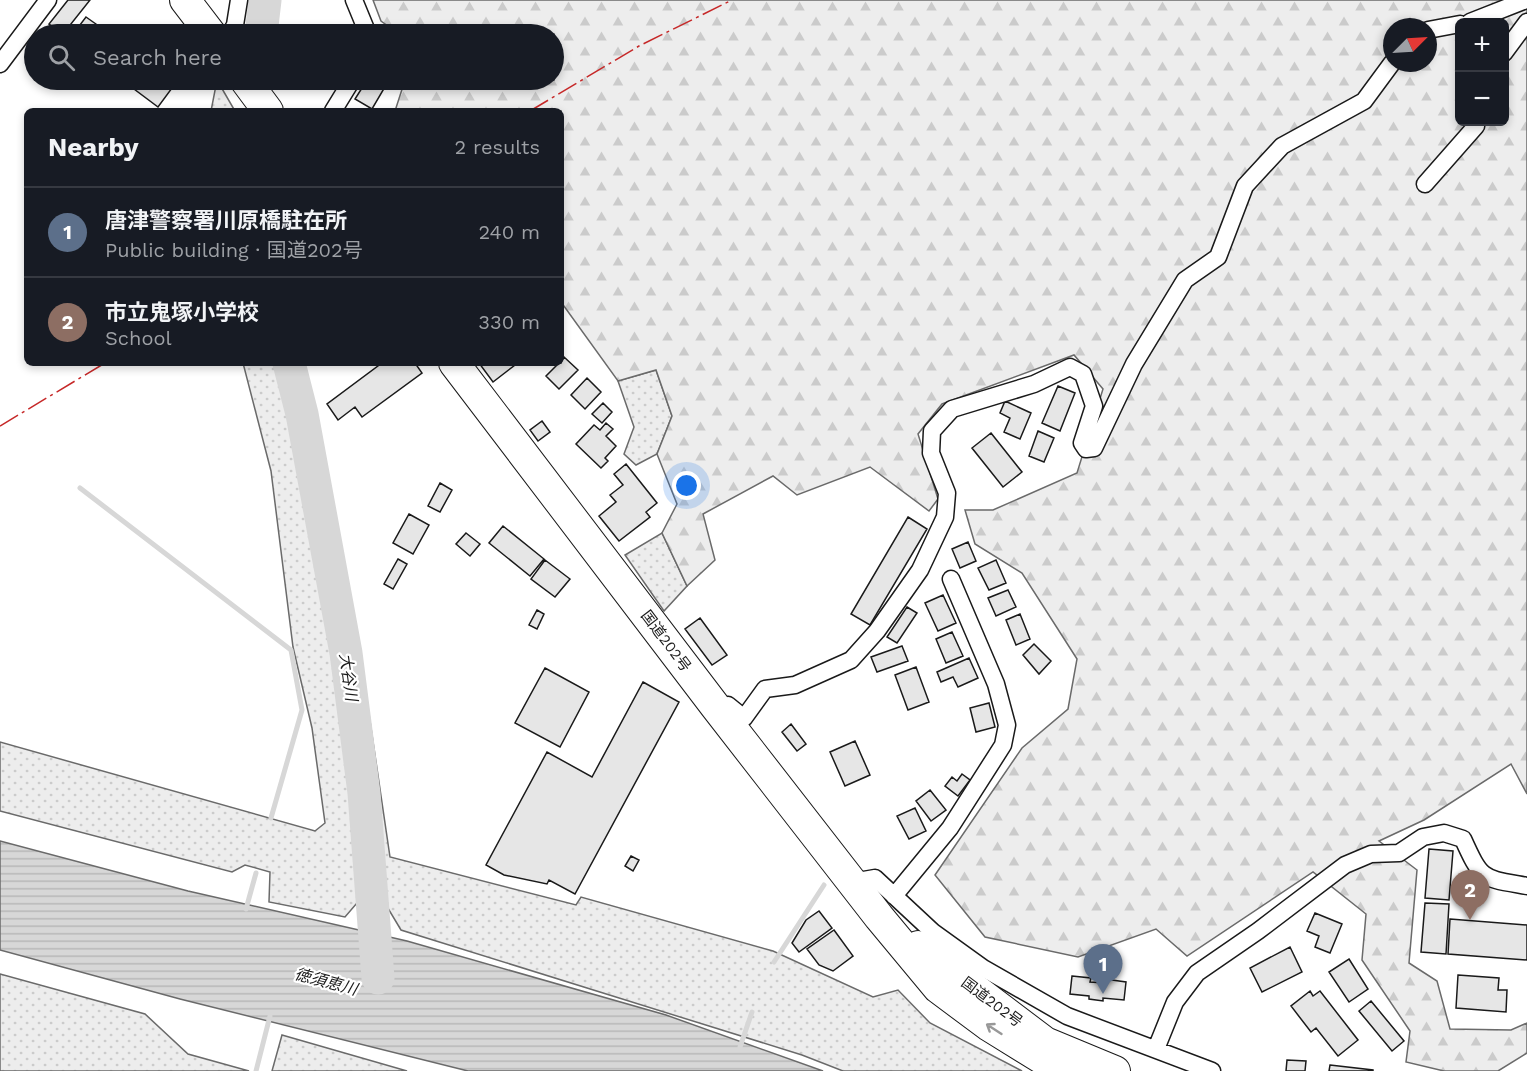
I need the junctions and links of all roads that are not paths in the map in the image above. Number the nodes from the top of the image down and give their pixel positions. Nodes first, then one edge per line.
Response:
1 (48, 0) edge
2 (185, 0) edge
3 (239, 0) edge
4 (354, 0) edge
5 (1526, 0) edge
6 (1480, 18) edge
7 (1527, 22) edge
8 (30, 24) edge
9 (203, 24) edge
10 (235, 24) edge
11 (364, 24) edge
12 (1455, 25) edge
13 (1437, 28) edge
14 (24, 32) edge
15 (1509, 46) edge
16 (0, 64) edge
17 (1385, 72) edge
18 (252, 90) edge
19 (346, 90) edge
20 (266, 108) edge
21 (335, 108) edge
22 (1476, 126) edge
23 (1425, 184) dead end
24 (456, 366) edge
25 (951, 579) dead end
26 (715, 706) junction
27 (1527, 886) edge
28 (886, 906) junction
29 (1156, 1049) junction
30 (1062, 1071) edge
31 (1114, 1071) edge
32 (1212, 1071) edge

1 - 8 street
2 - 9 highway
3 - 10 street
4 - 11 street
5 - 6 street
7 - 15 street
12 - 13 street
14 - 16 street
17 - 26 street
18 - 20 highway
19 - 21 street
22 - 23 street
24 - 26 highway, 国道202号
25 - 28 street
26 - 28 highway, 国道202号
27 - 29 street
28 - 29 street
30 -> 28 highway, 国道202号
28 - 31 highway, 国道202号
29 - 32 street

